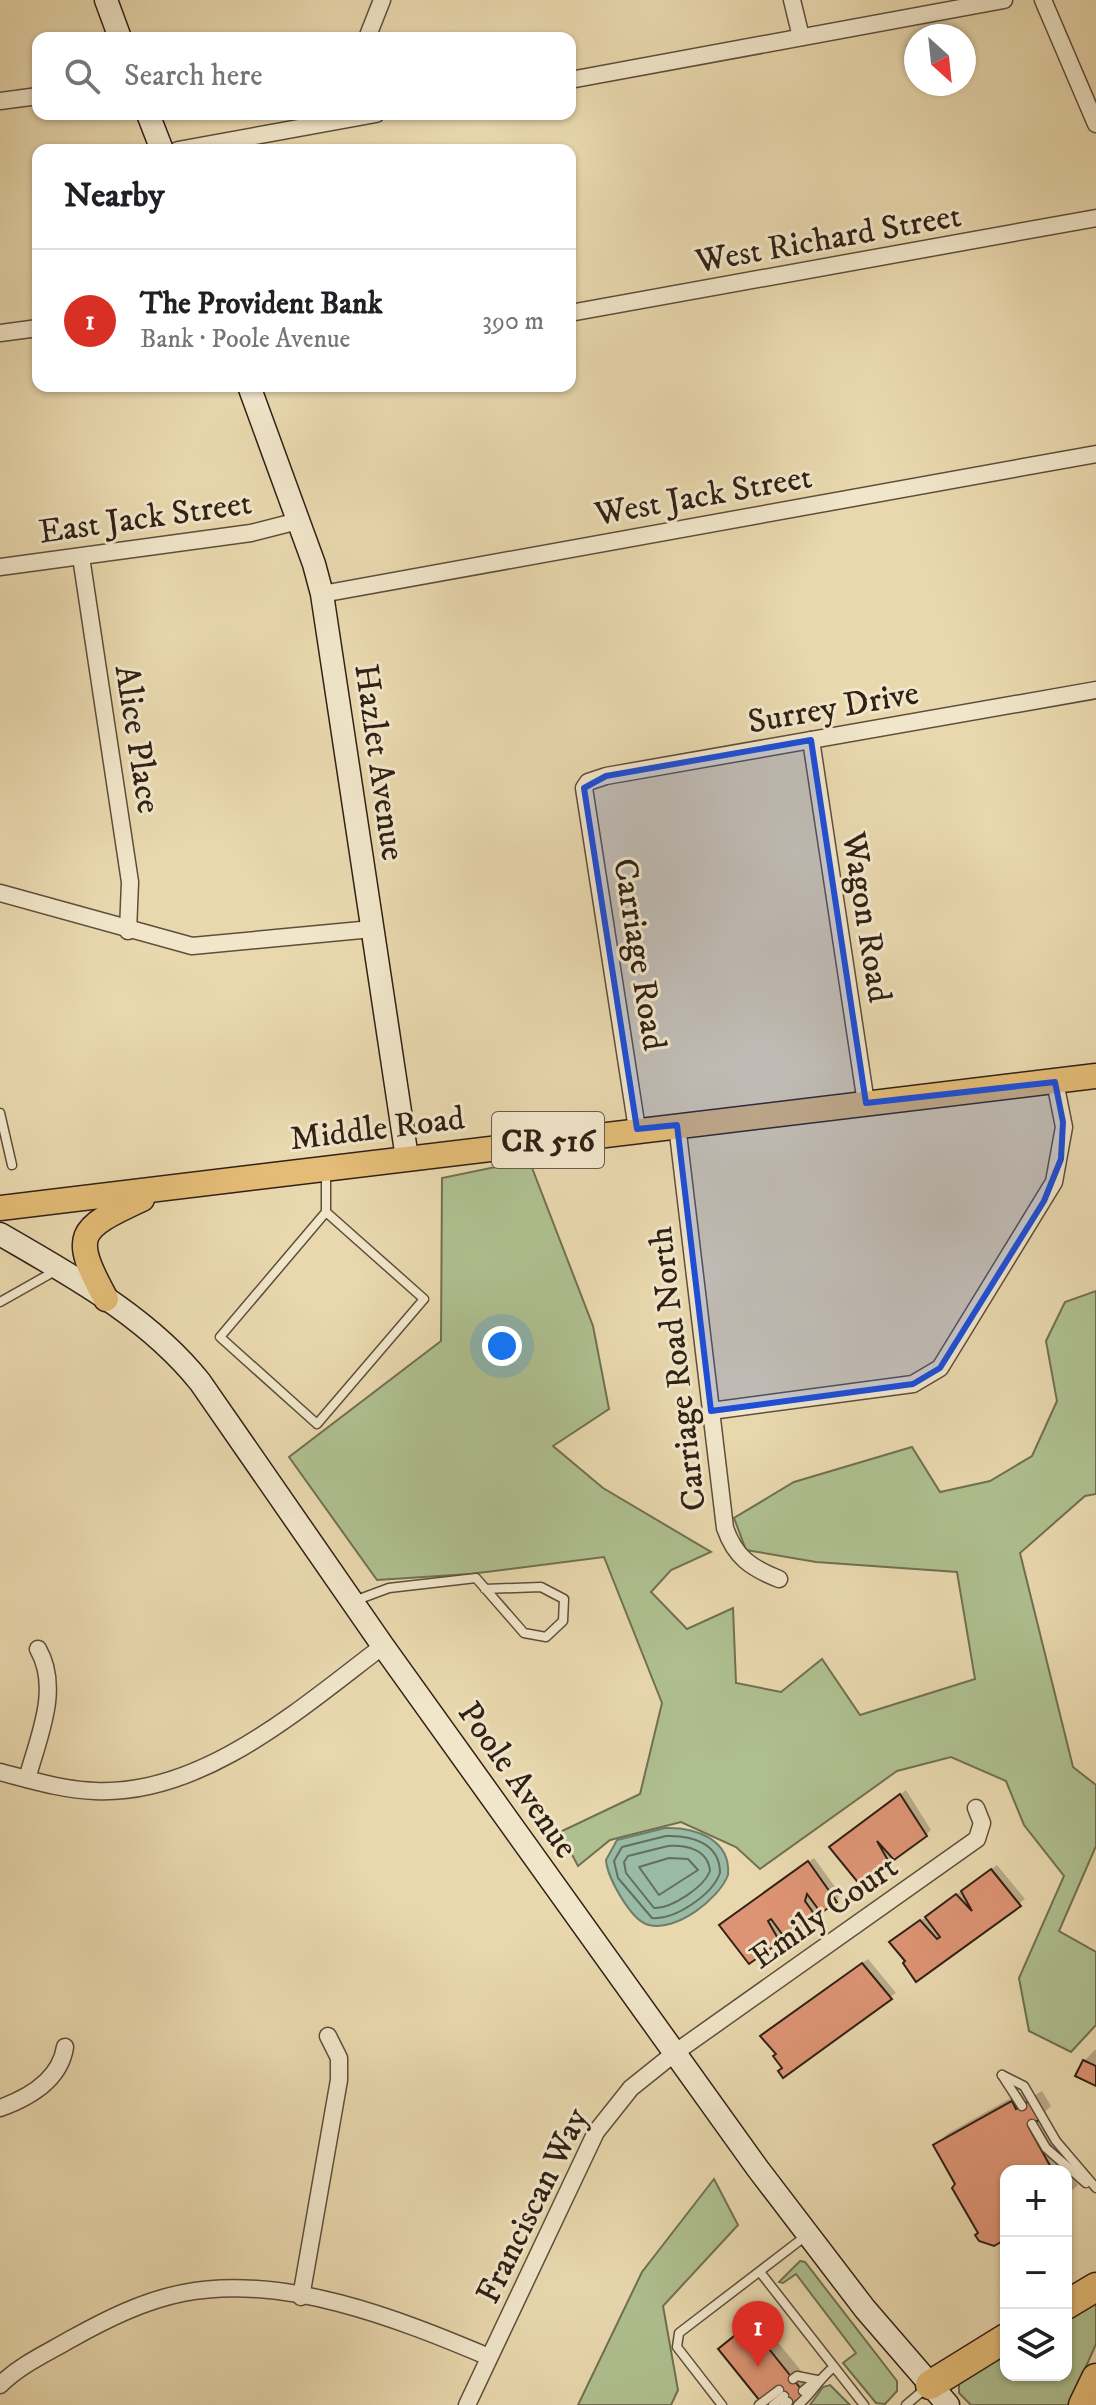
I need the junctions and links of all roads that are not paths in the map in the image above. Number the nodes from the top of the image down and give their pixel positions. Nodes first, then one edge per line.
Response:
1 (106, 0) edge
2 (382, 0) edge
3 (792, 0) edge
4 (1004, 0) edge
5 (1043, 0) edge
6 (118, 32) edge
7 (369, 32) edge
8 (801, 37) junction
9 (576, 79) edge
10 (32, 97) edge
11 (0, 101) edge
12 (150, 120) edge
13 (333, 120) edge
14 (1096, 124) edge
15 (160, 144) edge
16 (209, 144) edge
17 (1096, 218) edge
18 (576, 312) edge
19 (32, 329) edge
20 (0, 333) edge
21 (251, 392) edge
22 (1096, 454) edge
23 (298, 521) junction
24 (81, 557) junction
25 (0, 567) edge
26 (322, 594) junction
27 (1096, 690) edge
28 (811, 740) junction
29 (584, 788) joint
30 (0, 893) edge
31 (372, 929) junction
32 (128, 931) junction
33 (1096, 1076) edge
34 (1055, 1082) junction
35 (866, 1103) junction
36 (0, 1113) edge
37 (677, 1125) junction
38 (637, 1129) junction
39 (407, 1158) junction
40 (12, 1165) dead end
41 (326, 1166) junction
42 (164, 1189) junction
43 (0, 1208) edge
44 (326, 1212) junction
45 (0, 1234) edge
46 (60, 1268) junction
47 (106, 1299) junction
48 (0, 1302) edge
49 (711, 1411) junction
50 (779, 1579) dead end
51 (485, 1589) junction
52 (353, 1602) junction
53 (383, 1646) junction
54 (38, 1649) dead end
55 (0, 1772) edge
56 (27, 1779) junction
57 (976, 1808) dead end
58 (328, 2036) dead end
59 (65, 2047) dead end
60 (676, 2052) junction
61 (1022, 2106) dead end
62 (0, 2108) edge
63 (1032, 2124) dead end
64 (1096, 2190) edge
65 (808, 2234) junction
66 (760, 2272) junction
67 (1096, 2287) edge
68 (301, 2297) junction
69 (1072, 2301) edge
70 (1000, 2343) edge
71 (489, 2357) junction
72 (834, 2367) junction
73 (1096, 2378) edge
74 (817, 2380) junction
75 (0, 2385) edge
76 (798, 2385) dead end
77 (939, 2395) edge
78 (787, 2400) edge
79 (467, 2405) edge
80 (722, 2405) edge
81 (759, 2405) edge
82 (773, 2405) edge
83 (864, 2405) edge
84 (906, 2405) edge
85 (1083, 2405) edge

1 - 6 street
2 - 7 street
3 - 8 street
4 - 8 street
5 - 14 street
8 - 9 street
10 - 11 street
12 - 15 street
13 - 16 street
17 - 18 street, West Richard Street
19 - 20 street
21 - 23 street, Hazlet Avenue
22 - 26 street, West Jack Street
23 - 24 street, East Jack Street
23 - 26 street, Hazlet Avenue
24 - 25 street, East Jack Street
24 - 32 street, Alice Place
26 - 31 street, Hazlet Avenue
27 - 28 street, Surrey Drive
28 - 29 street, Surrey Drive
28 - 35 street, Wagon Road
29 - 38 street, Carriage Road
30 - 32 street
31 - 32 street
31 - 39 street, Hazlet Avenue
33 - 34 main road, Middle Road / CR 516
34 - 35 main road, Middle Road / CR 516
34 - 49 street
35 - 37 main road, Middle Road / CR 516
36 - 40 lane
37 - 38 main road, Middle Road / CR 516
37 - 49 street, Carriage Road North
38 - 39 main road, Middle Road / CR 516
39 - 41 main road, Middle Road / CR 516
41 - 42 main road, Middle Road / CR 516
41 - 44 lane
42 - 43 main road, Middle Road / CR 516
42 - 47 main road
44 - 44 lane
45 - 46 street, Poole Avenue
46 - 47 street, Poole Avenue
46 - 48 lane
47 - 52 street, Poole Avenue
49 - 50 street, Carriage Road North
51 - 51 lane
51 - 52 lane
52 - 53 street, Poole Avenue
53 - 56 street
53 - 60 street, Poole Avenue
54 - 56 street
55 - 56 street
57 - 60 street, Emily Court
58 - 68 street
59 - 62 street
60 - 65 street, Poole Avenue
60 - 71 street, Franciscan Way
61 - 64 lane
63 - 64 lane
65 - 66 lane
65 - 77 street, Poole Avenue
66 - 72 lane
66 - 80 lane
67 - 69 highway
68 - 71 street
68 - 75 street
70 - 77 highway
71 - 79 street, Franciscan Way
72 - 74 lane
72 - 83 lane
73 - 85 highway
74 - 76 lane
74 - 78 lane
77 - 84 lane
78 - 81 lane
78 - 82 lane

